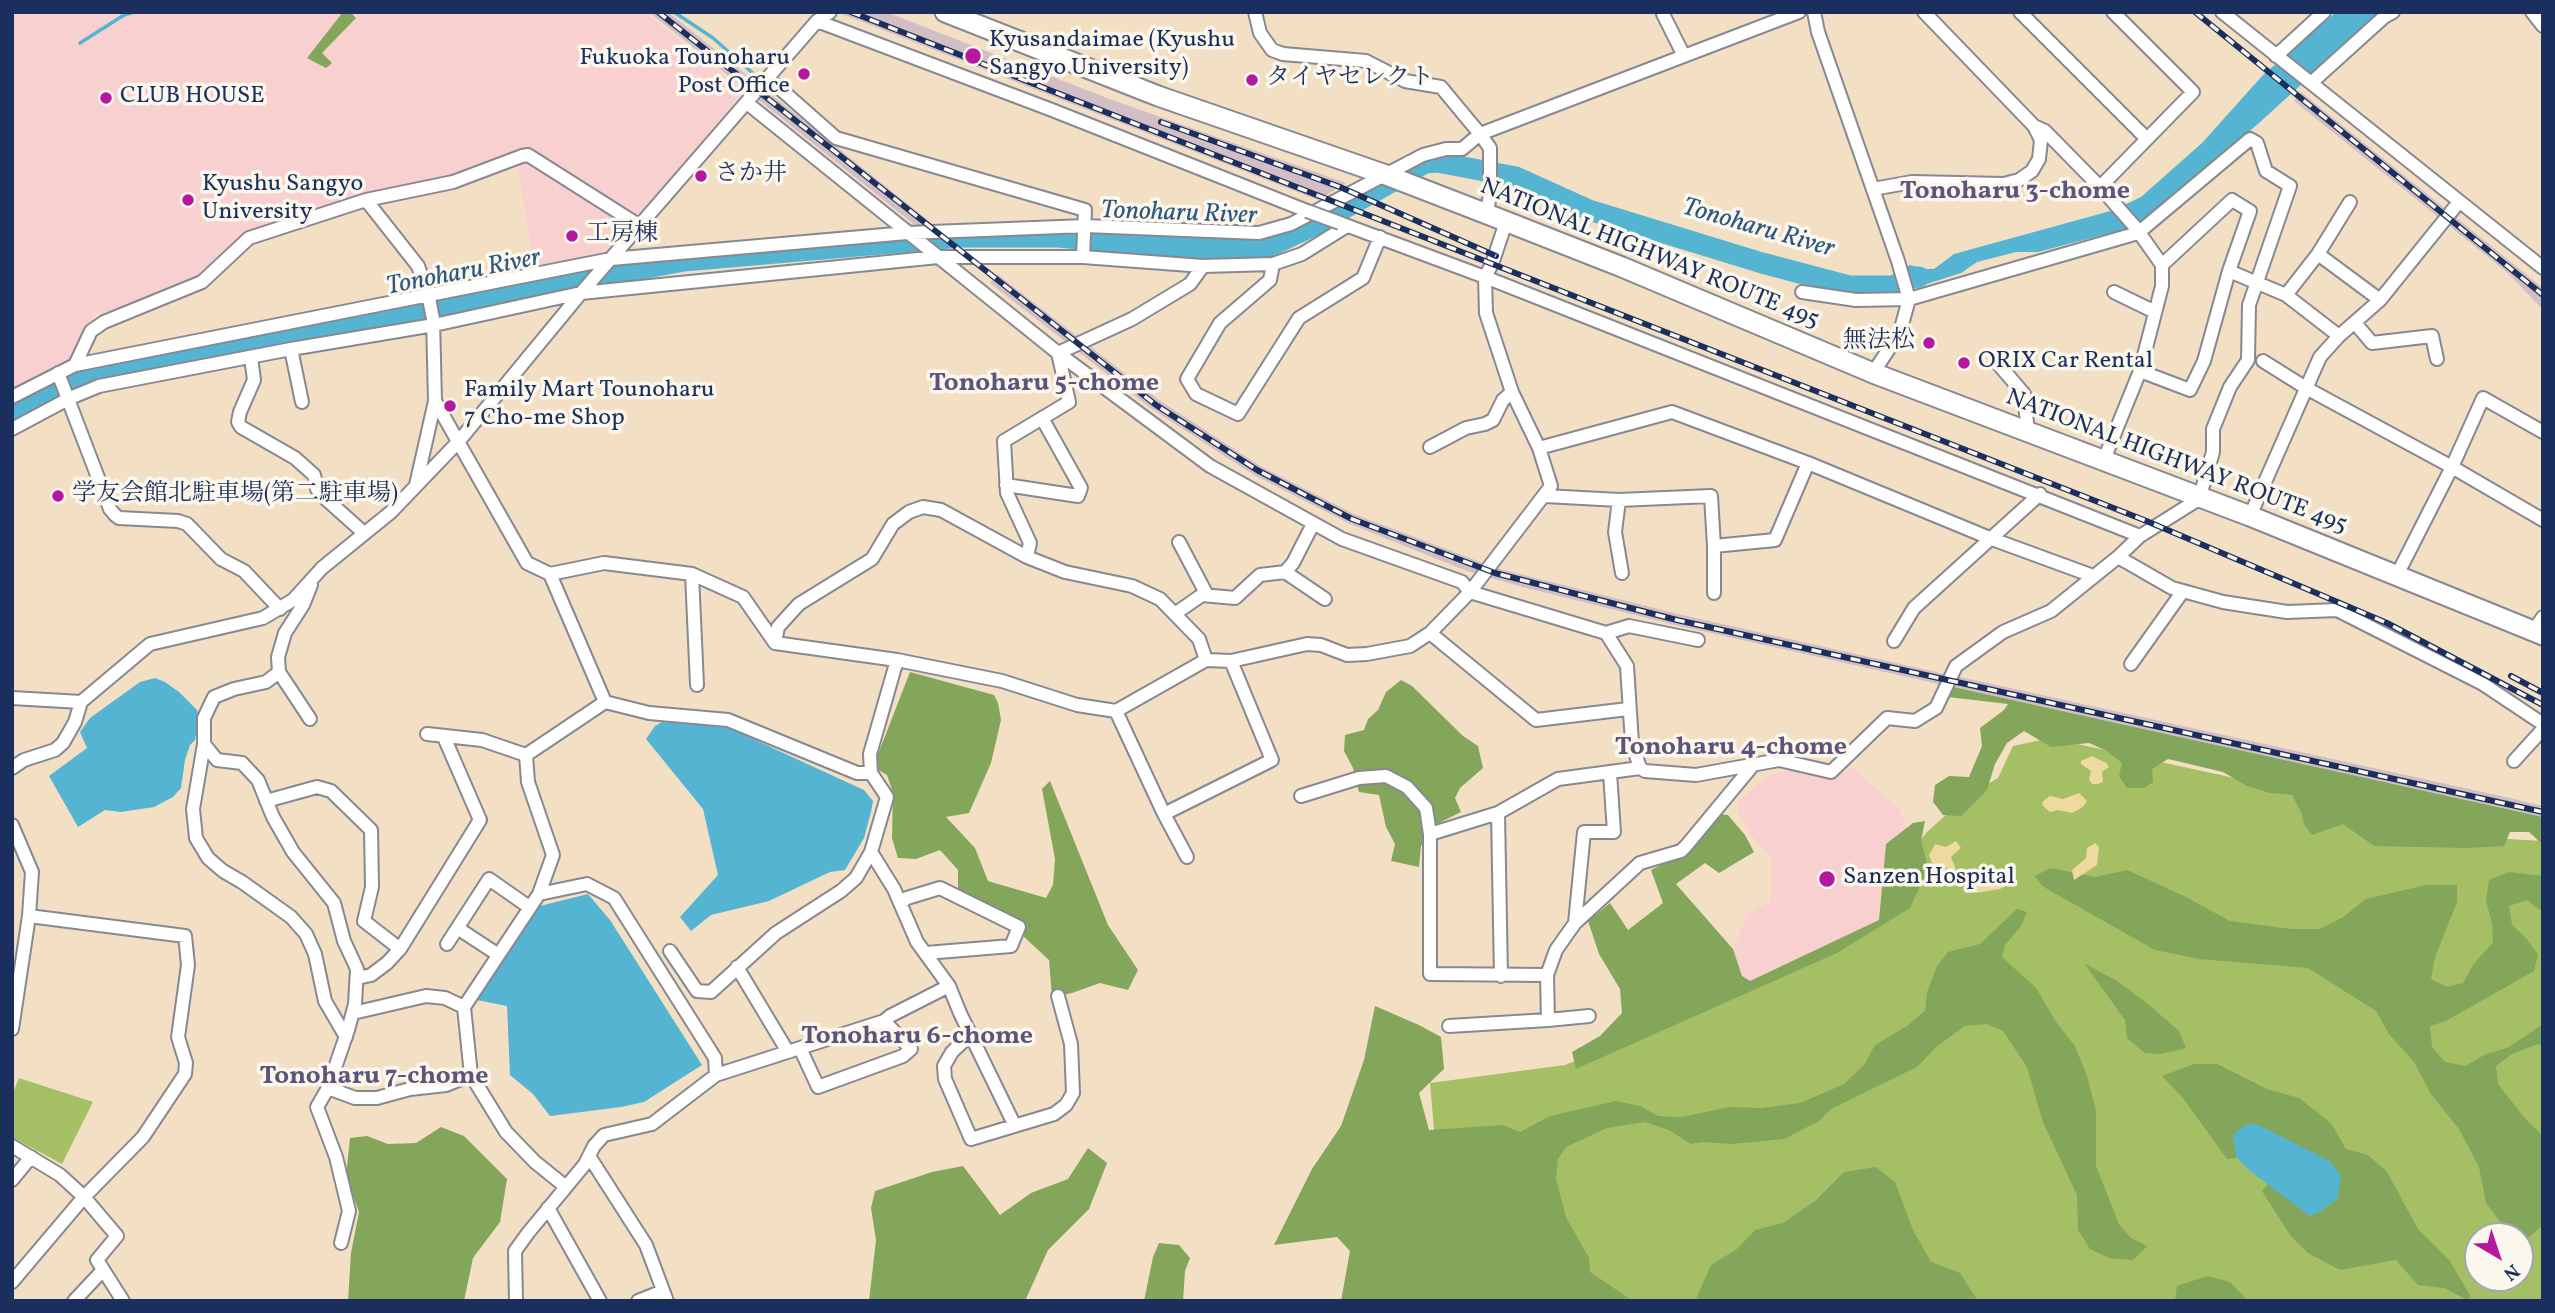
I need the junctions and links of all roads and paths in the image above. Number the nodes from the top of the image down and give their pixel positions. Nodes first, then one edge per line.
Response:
1 (830, 12) edge
2 (945, 12) edge
3 (1255, 12) edge
4 (1814, 12) edge
5 (1924, 12) edge
6 (2020, 12) edge
7 (2113, 12) edge
8 (2222, 12) edge
9 (2324, 12) edge
10 (2393, 12) edge
11 (2532, 12) edge
12 (1795, 13) edge
13 (1663, 14) dead end
14 (817, 21) junction
15 (2543, 26) edge
16 (1684, 56) junction
17 (2276, 56) junction
18 (768, 78) junction
19 (2307, 80) junction
20 (747, 103) junction
21 (2034, 126) junction
22 (1480, 134) junction
23 (2146, 138) junction
24 (1385, 175) junction
25 (2100, 187) junction
26 (1873, 190) junction
27 (366, 200) junction
28 (2350, 202) dead end
29 (2459, 202) junction
30 (1486, 214) junction
31 (1506, 222) junction
32 (1344, 225) junction
33 (640, 226) junction
34 (1085, 230) junction
35 (2137, 231) junction
36 (910, 234) junction
37 (1380, 237) junction
38 (1084, 254) junction
39 (2318, 254) junction
40 (934, 255) junction
41 (608, 262) junction
42 (1273, 264) junction
43 (2162, 265) junction
44 (1203, 266) junction
45 (2543, 268) edge
46 (2229, 271) junction
47 (1485, 277) junction
48 (2257, 281) junction
49 (584, 290) junction
50 (1802, 292) dead end
51 (2114, 292) dead end
52 (2286, 295) junction
53 (429, 298) junction
54 (1909, 299) junction
55 (2380, 300) junction
56 (2155, 312) junction
57 (434, 322) junction
58 (2355, 323) junction
59 (2339, 336) junction
60 (291, 349) junction
61 (1058, 353) junction
62 (251, 357) junction
63 (2437, 359) dead end
64 (2263, 360) dead end
65 (75, 365) junction
66 (2000, 366) dead end
67 (2140, 372) junction
68 (58, 373) junction
69 (1872, 373) junction
70 (2306, 388) junction
71 (1512, 392) junction
72 (12, 397) edge
73 (70, 398) junction
74 (302, 401) dead end
75 (435, 401) junction
76 (1042, 418) junction
77 (12, 429) edge
78 (2028, 432) junction
79 (2543, 432) edge
80 (458, 441) junction
81 (1430, 447) dead end
82 (1539, 448) junction
83 (2103, 462) junction
84 (1808, 463) junction
85 (2452, 467) junction
86 (1006, 485) junction
87 (416, 488) junction
88 (2040, 494) junction
89 (1545, 496) junction
90 (2199, 499) junction
91 (1619, 500) junction
92 (2250, 516) junction
93 (2543, 520) edge
94 (1313, 524) junction
95 (364, 533) junction
96 (2140, 536) junction
97 (1992, 538) junction
98 (1179, 541) dead end
99 (1714, 546) junction
100 (1027, 557) junction
101 (2118, 557) junction
102 (1285, 572) junction
103 (1622, 573) dead end
104 (550, 574) junction
105 (692, 574) junction
106 (2397, 575) junction
107 (2093, 576) junction
108 (313, 578) junction
109 (2183, 591) junction
110 (1470, 592) junction
111 (1714, 593) dead end
112 (1207, 595) junction
113 (1325, 599) dead end
114 (280, 609) junction
115 (1176, 613) junction
116 (2540, 627) edge
117 (1430, 633) junction
118 (1606, 633) junction
119 (1698, 640) dead end
120 (1894, 641) dead end
121 (775, 643) junction
122 (897, 660) junction
123 (1206, 660) junction
124 (1231, 661) junction
125 (2131, 664) dead end
126 (279, 672) junction
127 (697, 685) dead end
128 (12, 698) edge
129 (81, 702) junction
130 (605, 702) junction
131 (1628, 709) junction
132 (1116, 711) junction
133 (310, 719) dead end
134 (2543, 727) edge
135 (427, 734) dead end
136 (444, 737) junction
137 (204, 744) junction
138 (526, 755) junction
139 (2514, 761) dead end
140 (1754, 764) junction
141 (12, 768) edge
142 (1640, 768) junction
143 (871, 773) junction
144 (1610, 773) junction
145 (1301, 796) dead end
146 (266, 801) junction
147 (1498, 813) junction
148 (1164, 814) junction
149 (12, 825) edge
150 (1430, 834) junction
151 (871, 852) junction
152 (1187, 857) dead end
153 (539, 894) junction
154 (900, 903) junction
155 (529, 907) junction
156 (29, 916) junction
157 (1575, 923) junction
158 (461, 931) dead end
159 (447, 944) dead end
160 (400, 949) junction
161 (670, 951) dead end
162 (926, 953) junction
163 (497, 954) junction
164 (737, 967) junction
165 (1547, 975) junction
166 (1501, 976) junction
167 (357, 978) junction
168 (950, 986) junction
169 (1058, 996) dead end
170 (464, 1007) junction
171 (353, 1013) junction
172 (1589, 1016) dead end
173 (1548, 1020) junction
174 (884, 1021) junction
175 (1449, 1027) dead end
176 (12, 1029) edge
177 (971, 1034) junction
178 (346, 1037) junction
179 (794, 1050) junction
180 (471, 1075) junction
181 (716, 1075) junction
182 (328, 1088) junction
183 (1014, 1124) junction
184 (12, 1146) edge
185 (589, 1156) junction
186 (31, 1157) junction
187 (12, 1180) edge
188 (566, 1187) junction
189 (84, 1197) junction
190 (548, 1209) junction
191 (341, 1243) dead end
192 (103, 1270) junction
193 (12, 1282) edge
194 (665, 1296) edge
195 (75, 1301) edge
196 (123, 1301) edge
197 (516, 1301) edge
198 (600, 1301) edge
199 (638, 1301) edge

1 - 14 street
2 - 24 highway
3 - 22 street
4 - 26 street
5 - 21 street
6 - 23 street
7 - 23 street
8 - 17 street
9 - 17 street
10 - 19 street
11 - 15 street
12 - 16 street
13 - 16 street
14 - 18 street
14 - 32 street, bridge
16 - 22 street
17 - 19 street
18 - 20 street
18 - 34 street
19 - 29 street
20 - 33 street
20 - 36 street
21 - 25 street
21 - 26 street
22 - 24 street
22 - 30 street
23 - 25 street
24 - 30 highway, NATIONAL HIGHWAY ROUTE 495
24 - 34 street
25 - 35 street
26 - 54 street
27 - 33 street
27 - 53 street
27 - 65 street
28 - 39 street
29 - 45 street
29 - 55 street
30 - 31 highway, NATIONAL HIGHWAY ROUTE 495
31 - 47 street
31 - 69 highway, NATIONAL HIGHWAY ROUTE 495
32 - 37 street
32 - 42 street
33 - 41 street
34 - 36 street
34 - 38 street
35 - 43 street
35 - 48 street
35 - 54 street
36 - 40 street
36 - 41 street
37 - 42 street
37 - 47 street
38 - 40 street
38 - 44 street
39 - 52 street
39 - 55 street
40 - 49 street
40 - 61 street
41 - 49 street
41 - 53 street
42 - 44 street
43 - 46 street
43 - 56 street
44 - 61 street
46 - 48 street
46 - 67 street
47 - 71 street
47 - 88 street
48 - 52 street
48 - 90 street
49 - 57 street
49 - 80 street
50 - 54 street
51 - 56 street
52 - 59 street
53 - 57 street
53 - 65 street
54 - 69 street
55 - 58 street
56 - 67 street
57 - 60 street
57 - 75 street
58 - 59 street
58 - 63 street
59 - 70 street
60 - 62 street
60 - 74 street
61 - 76 street
61 - 94 street
62 - 73 street
62 - 95 street
64 - 70 street
65 - 68 street
66 - 78 street
67 - 83 street
68 - 72 street
68 - 73 street
69 - 78 highway, NATIONAL HIGHWAY ROUTE 495
70 - 85 street
70 - 92 street
71 - 81 street
71 - 82 street
73 - 77 street
73 - 114 street
75 - 80 street
75 - 87 street
76 - 86 street
76 - 86 street
78 - 83 highway, NATIONAL HIGHWAY ROUTE 495
79 - 85 street
80 - 87 street
80 - 104 street
82 - 84 street
82 - 89 street
83 - 90 highway, NATIONAL HIGHWAY ROUTE 495
84 - 97 street
84 - 99 street
85 - 93 street
85 - 106 street
86 - 100 street
87 - 95 street
88 - 96 street
88 - 97 street
89 - 91 street
89 - 110 street
90 - 92 highway, NATIONAL HIGHWAY ROUTE 495
90 - 96 street
91 - 99 street
91 - 103 street
92 - 106 highway, NATIONAL HIGHWAY ROUTE 495
94 - 102 street
94 - 110 street
95 - 108 street
96 - 101 street
97 - 107 street
97 - 120 street
98 - 112 street
99 - 111 street
100 - 115 street
100 - 121 street
101 - 107 street
101 - 109 street
102 - 112 street
102 - 113 street
104 - 105 street
104 - 130 street
105 - 121 street
105 - 127 street
106 - 116 highway, NATIONAL HIGHWAY ROUTE 495
107 - 140 street
108 - 114 street
108 - 126 street
109 - 125 street
109 - 134 street
110 - 117 street
110 - 118 street
112 - 115 street
114 - 129 street
115 - 123 street
117 - 124 street
117 - 131 street
118 - 119 street
118 - 131 street
121 - 122 street
122 - 132 street
122 - 143 street
123 - 124 street
123 - 132 street
124 - 148 street
126 - 133 street
126 - 137 street
128 - 129 street
129 - 141 street
130 - 138 street
130 - 143 street
131 - 142 street
132 - 148 street
134 - 139 street
135 - 136 street
136 - 138 street
136 - 160 street
137 - 146 street
137 - 178 street
138 - 153 street
140 - 142 street
140 - 157 street
142 - 144 street
143 - 151 street
144 - 147 street
144 - 157 street
145 - 150 street
146 - 160 street
146 - 167 street
147 - 150 street
147 - 166 street
148 - 152 street
149 - 156 street
150 - 166 street
151 - 154 street
151 - 164 street
153 - 155 street
153 - 181 street
154 - 162 street
154 - 162 street
155 - 159 street
155 - 163 street
156 - 176 street
156 - 189 street
157 - 165 street
158 - 163 street
160 - 167 street
161 - 164 street
162 - 168 street
163 - 170 street
164 - 179 street
165 - 166 street
165 - 173 street
167 - 171 street
168 - 174 street
168 - 177 street
169 - 183 street
170 - 171 street
170 - 180 street
171 - 178 street
172 - 173 street
173 - 175 street
174 - 179 street
174 - 179 street
177 - 183 street
177 - 183 street
178 - 182 street
179 - 181 street
180 - 182 street
180 - 188 street
181 - 185 street
182 - 191 street
184 - 186 street
185 - 188 street
185 - 194 street
186 - 187 street
186 - 189 street
188 - 190 street
189 - 192 street
189 - 193 street
190 - 197 street
190 - 198 street
192 - 195 street
192 - 196 street
194 - 199 street

